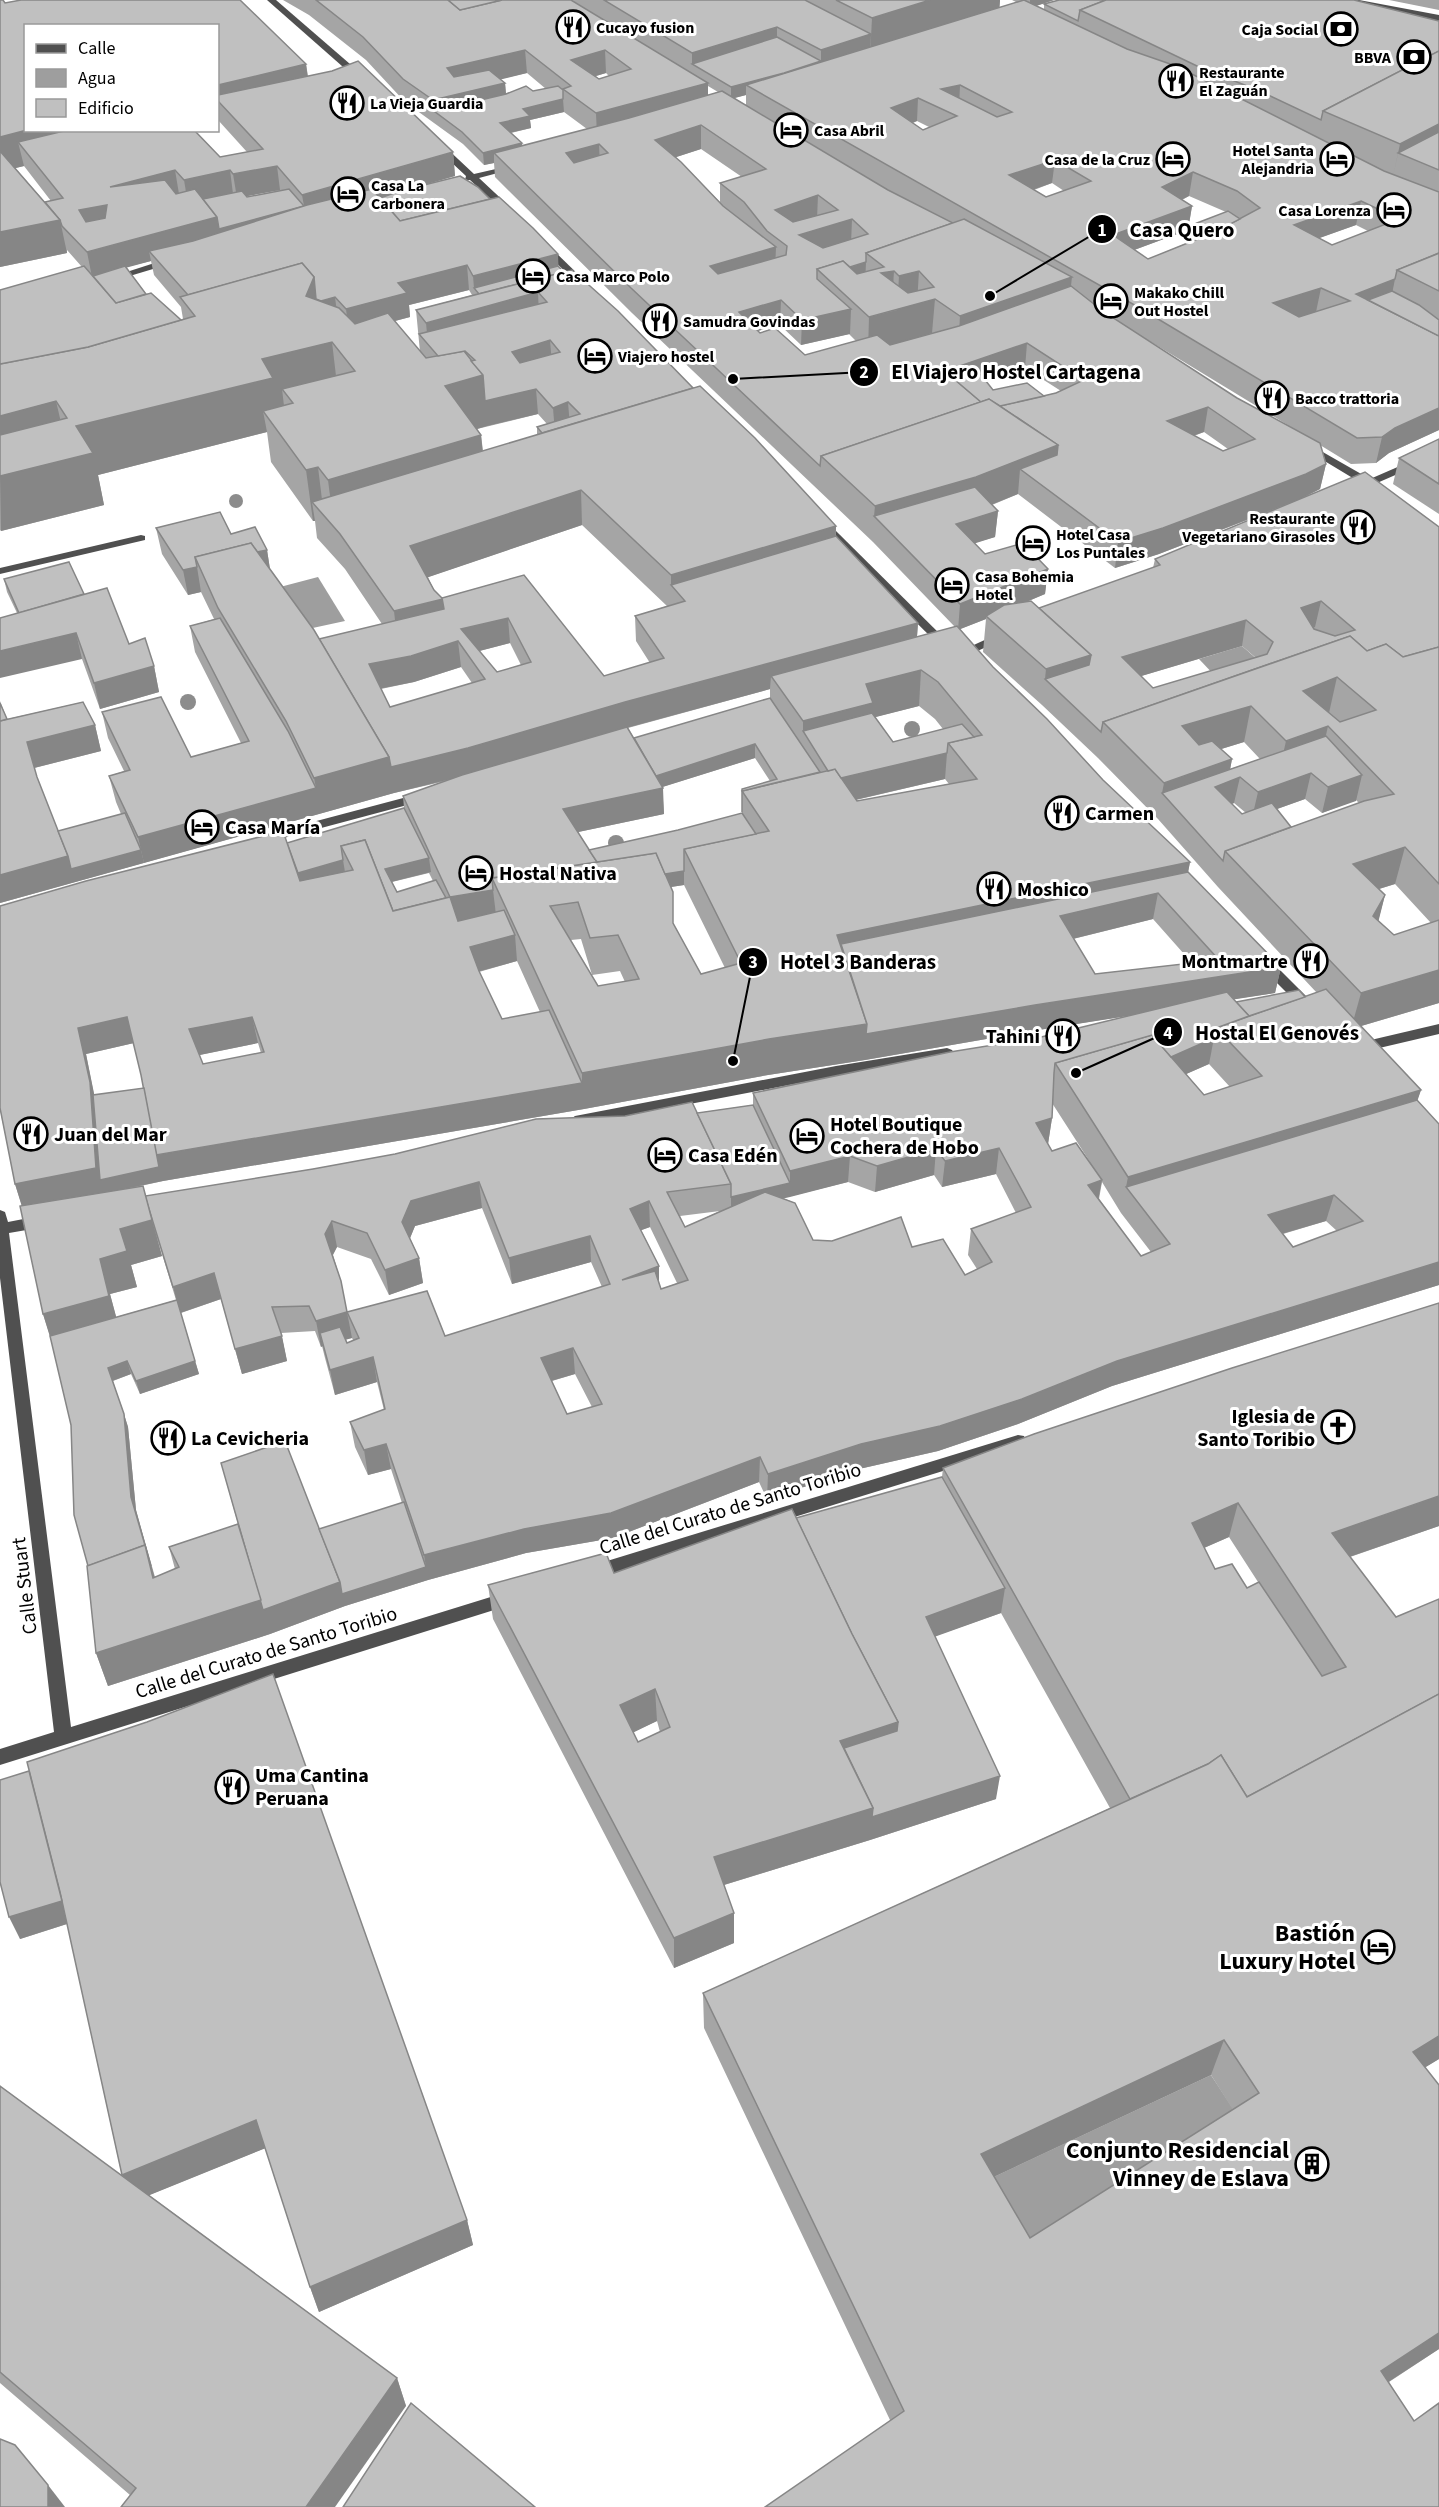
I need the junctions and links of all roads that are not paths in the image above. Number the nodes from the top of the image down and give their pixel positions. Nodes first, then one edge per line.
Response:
1 (271, 0) edge
2 (1346, 0) edge
3 (1439, 18) edge
4 (369, 84) edge
5 (430, 138) edge
6 (521, 164) edge
7 (475, 176) junction
8 (452, 183) edge
9 (517, 218) edge
10 (534, 235) edge
11 (181, 259) edge
12 (102, 281) edge
13 (593, 294) edge
14 (1298, 441) edge
15 (1439, 452) edge
16 (1371, 483) junction
17 (1349, 492) edge
18 (1388, 496) edge
19 (820, 521) edge
20 (141, 538) dead end
21 (0, 571) edge
22 (1010, 633) edge
23 (438, 793) edge
24 (253, 842) edge
25 (1256, 955) edge
26 (1298, 996) junction
27 (1275, 1000) edge
28 (1314, 1012) edge
29 (1439, 1029) edge
30 (1353, 1050) edge
31 (963, 1051) edge
32 (566, 1122) edge
33 (62, 1218) edge
34 (1, 1225) edge
35 (1030, 1437) edge
36 (575, 1578) edge
37 (530, 1592) edge
38 (63, 1736) junction
39 (0, 1757) edge

1 - 4 street
2 - 3 street
5 - 7 street
6 - 7 street
7 - 8 street
7 - 9 street
10 - 13 street
11 - 12 street
14 - 16 street
15 - 16 street
16 - 17 street
16 - 18 street
19 - 22 street
20 - 21 street
23 - 24 street
25 - 26 street
26 - 27 street
26 - 28 street
29 - 30 street
31 - 32 street
33 - 34 street
34 - 38 street, Calle Stuart
35 - 36 street, Calle del Curato de Santo Toribio
37 - 38 street, Calle del Curato de Santo Toribio
38 - 39 street, Calle del Curato de Santo Toribio

